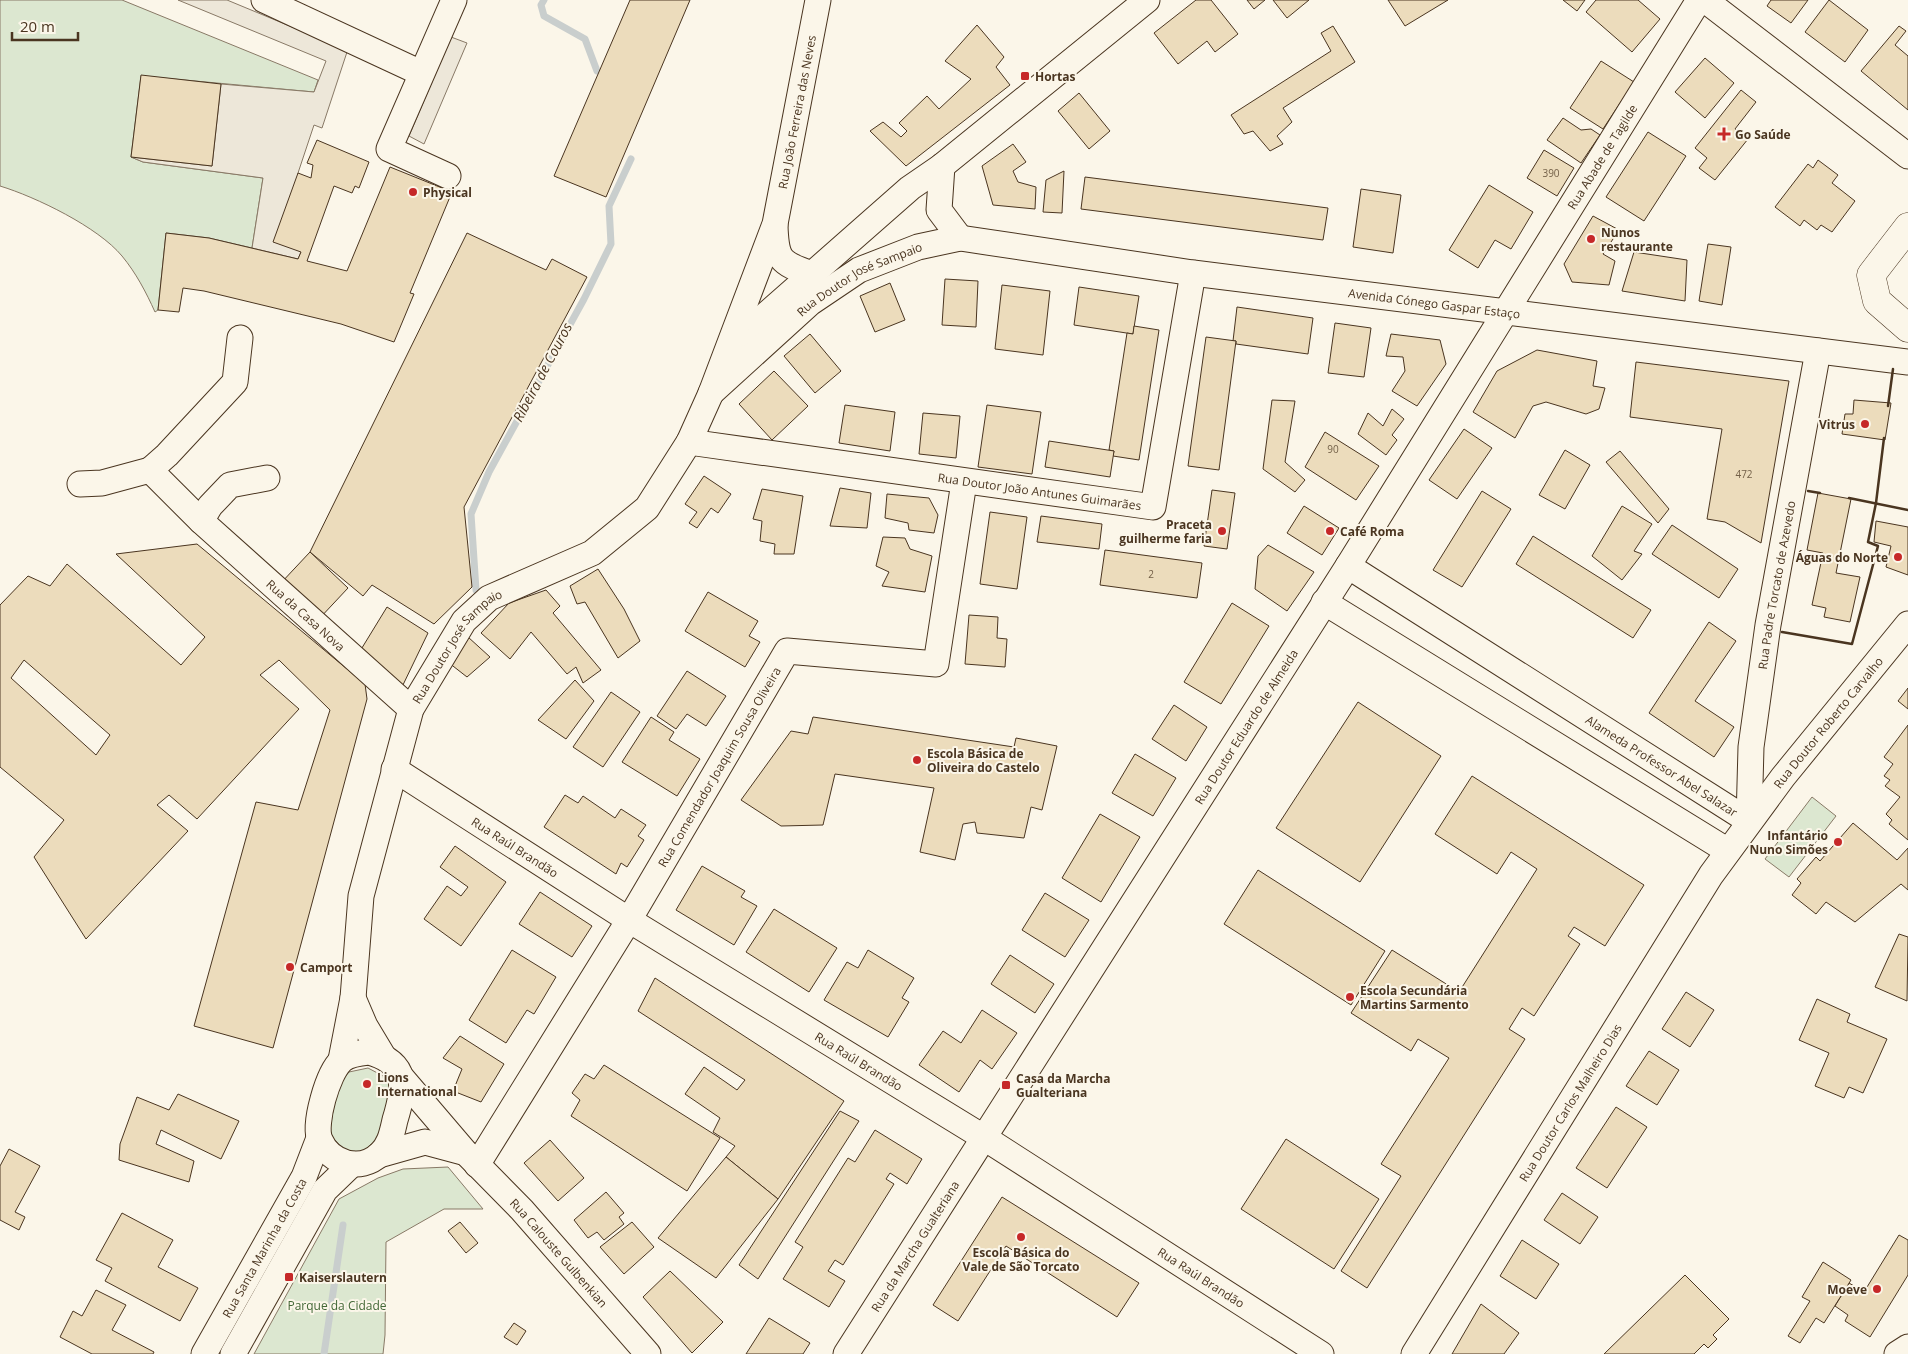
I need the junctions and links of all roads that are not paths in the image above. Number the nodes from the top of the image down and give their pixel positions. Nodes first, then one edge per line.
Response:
1 (264, 0) edge
2 (454, 0) edge
3 (818, 0) edge
4 (1146, 0) edge
5 (1699, 0) edge
6 (1705, 0) edge
7 (421, 73) junction
8 (1908, 156) edge
9 (942, 166) junction
10 (448, 176) dead end
11 (775, 224) junction
12 (1908, 227) edge
13 (960, 238) junction
14 (1193, 273) junction
15 (812, 274) junction
16 (1504, 312) junction
17 (1908, 328) edge
18 (240, 338) dead end
19 (1818, 351) junction
20 (1908, 362) edge
21 (711, 393) junction
22 (689, 442) junction
23 (150, 470) junction
24 (267, 478) dead end
25 (964, 482) junction
26 (80, 484) dead end
27 (201, 521) junction
28 (1348, 566) junction
29 (1324, 602) junction
30 (1908, 624) edge
31 (411, 709) junction
32 (394, 770) junction
33 (1749, 821) junction
34 (1728, 851) junction
35 (629, 920) junction
36 (353, 998) junction
37 (383, 1056) junction
38 (341, 1060) junction
39 (402, 1078) junction
40 (319, 1138) junction
41 (982, 1138) junction
42 (379, 1155) junction
43 (472, 1159) junction
44 (352, 1164) junction
45 (1908, 1347) edge
46 (204, 1354) edge
47 (233, 1354) edge
48 (648, 1354) edge
49 (846, 1354) edge
50 (1321, 1354) edge
51 (1414, 1354) edge
52 (1898, 1354) edge

1 - 7 street
2 - 7 street
3 - 11 street, Rua João Ferreira das Neves
4 - 9 street, Rua Doutor José Sampaio
5 - 16 street, Rua Abade de Tagilde
6 - 8 street
7 - 10 street
9 - 13 street
9 - 15 street, Rua Doutor José Sampaio
11 - 15 street
11 - 21 street, Rua Doutor José Sampaio
12 - 17 main road
13 - 14 street, Avenida Cónego Gaspar Estaço
13 - 21 street, Rua Doutor José Sampaio
14 - 16 street, Avenida Cónego Gaspar Estaço
14 - 25 street, Rua Doutor João Antunes Guimarães
15 - 21 street, Rua Doutor José Sampaio
16 - 19 street, Avenida Cónego Gaspar Estaço
16 - 28 street, Rua Doutor Eduardo de Almeida
18 - 23 street
19 - 20 street, Avenida Cónego Gaspar Estaço
19 - 33 street, Rua Padre Torcato de Azevedo
21 - 22 street, Rua Doutor José Sampaio
22 - 25 street, Rua Doutor João Antunes Guimarães
22 - 31 street, Rua Doutor José Sampaio
23 - 26 street
23 - 27 street, Rua da Casa Nova
24 - 27 street
25 - 35 street, Rua Comendador Joaquim Sousa Oliveira
27 - 31 street, Rua da Casa Nova
28 - 29 street, Rua Doutor Eduardo de Almeida
28 - 33 street, Alameda Professor Abel Salazar
29 - 34 street
29 - 41 street, Rua Doutor Eduardo de Almeida
30 - 33 street, Rua Doutor Roberto Carvalho
31 - 32 street, Rua Doutor José Sampaio
32 - 35 street, Rua Raúl Brandão
32 - 36 street, Rua Doutor José Sampaio
33 - 34 street, Alameda Professor Abel Salazar
34 - 51 street, Rua Doutor Carlos Malheiro Dias
35 - 41 street, Rua Raúl Brandão
35 - 43 street, Rua Comendador Joaquim Sousa Oliveira
36 - 37 street, Rua Doutor José Sampaio
36 - 38 street, Rua Doutor José Sampaio
37 - 38 street
37 - 39 street
38 - 40 street
39 - 42 street
39 - 43 street, Rua Calouste Gulbenkian
40 - 44 street
40 - 46 street, Rua Santa Marinha da Costa
41 - 49 street, Rua da Marcha Gualteriana
41 - 50 street, Rua Raúl Brandão
42 - 43 street, Rua Calouste Gulbenkian
42 - 44 street
43 - 48 street, Rua Calouste Gulbenkian
44 - 47 street, Rua Santa Marinha da Costa
45 - 52 street

